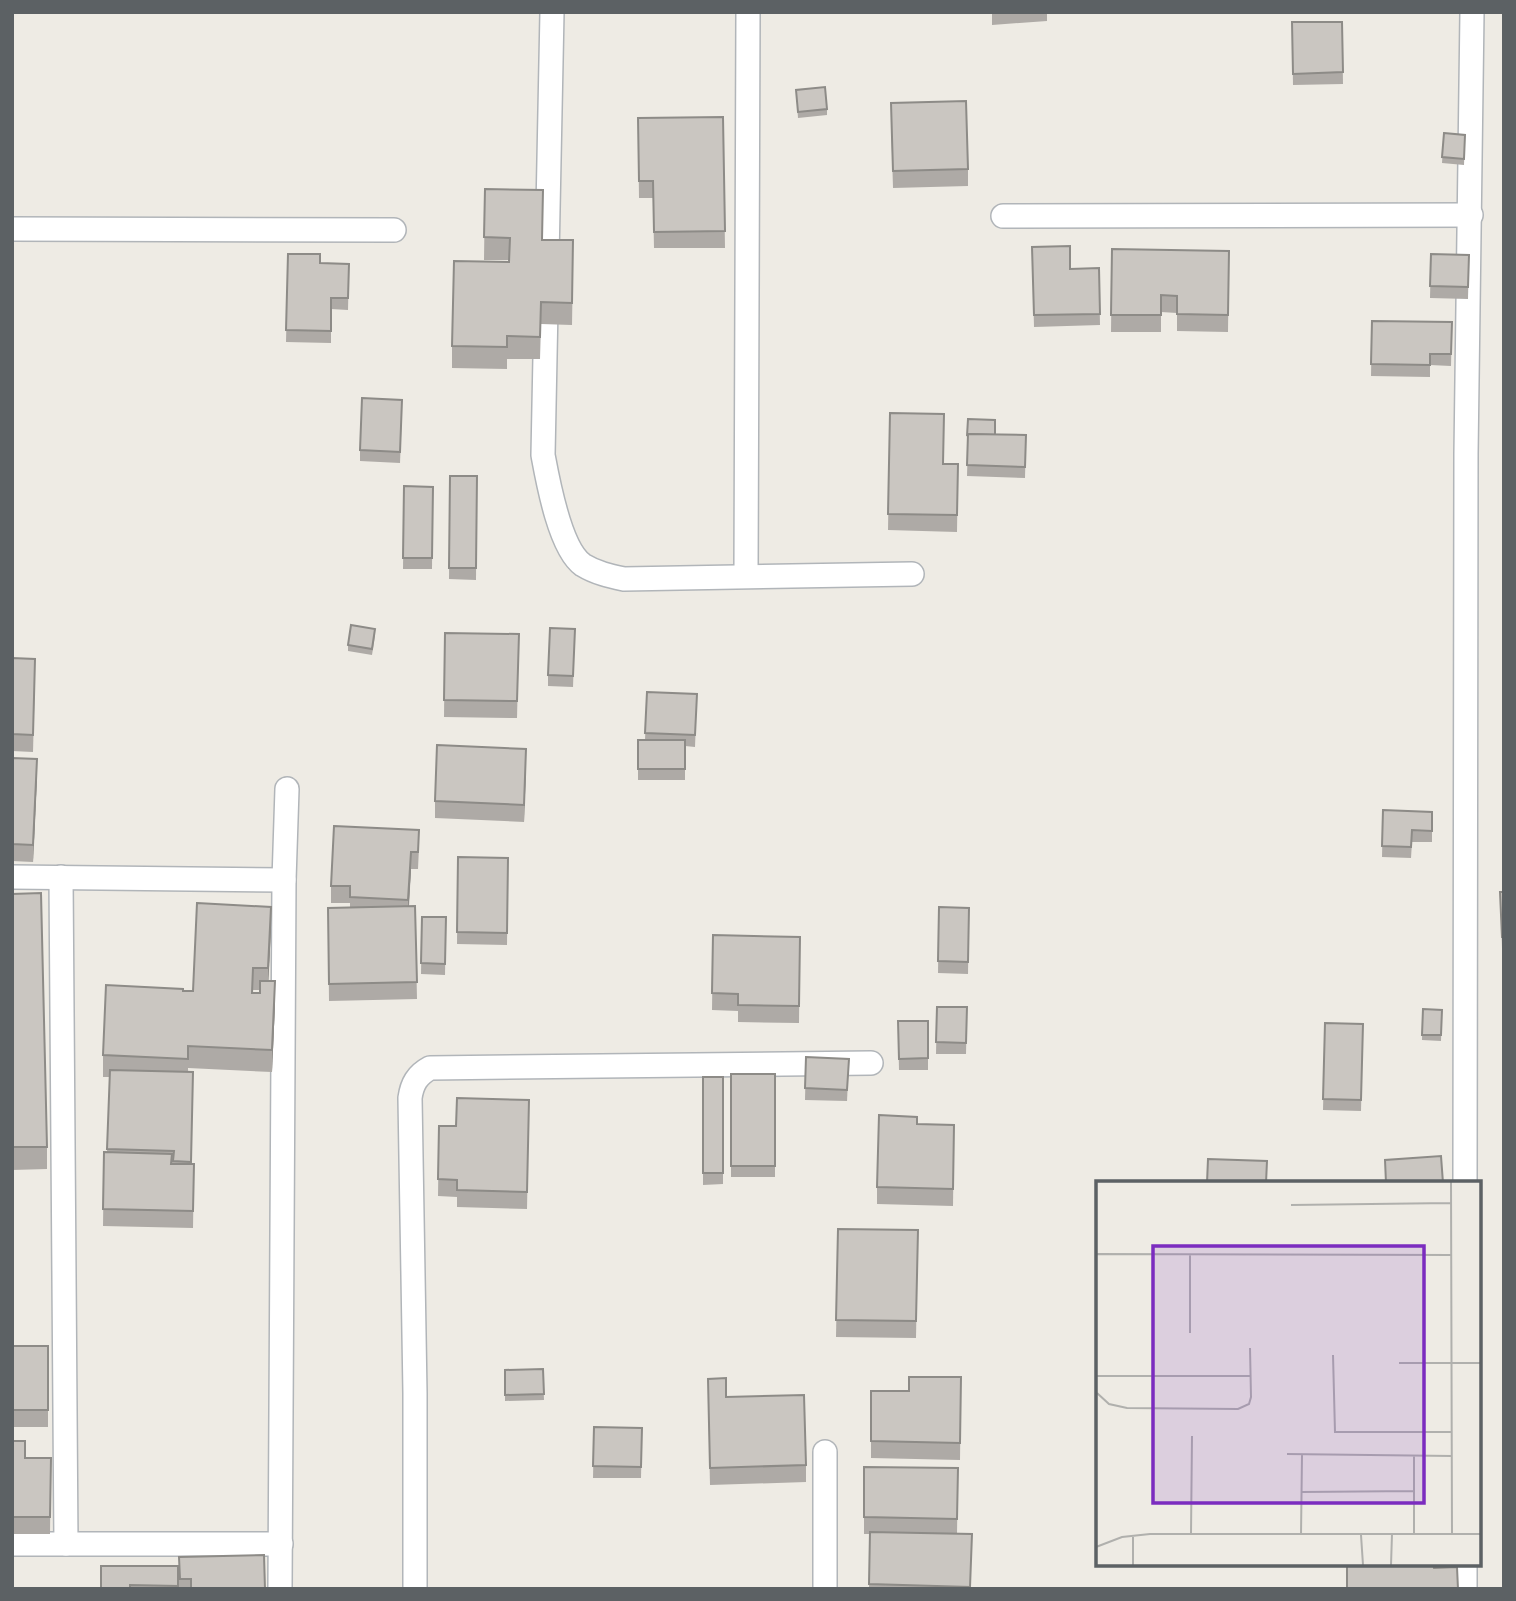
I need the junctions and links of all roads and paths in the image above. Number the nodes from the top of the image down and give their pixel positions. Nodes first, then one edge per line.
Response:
1 (552, 12) edge
2 (748, 12) edge
3 (1472, 12) edge
4 (1471, 215) junction
5 (1003, 216) dead end
6 (12, 229) edge
7 (394, 230) dead end
8 (912, 574) dead end
9 (746, 575) junction
10 (287, 789) dead end
11 (12, 877) edge
12 (61, 877) junction
13 (284, 880) junction
14 (871, 1063) dead end
15 (1465, 1181) edge
16 (825, 1452) dead end
17 (12, 1544) edge
18 (66, 1544) junction
19 (281, 1544) junction
20 (1465, 1566) edge
21 (280, 1589) edge
22 (415, 1589) edge
23 (825, 1589) edge
24 (1465, 1589) edge

1 - 9 street
2 - 9 street
3 - 4 street
4 - 5 street
4 - 15 street
6 - 7 street
8 - 9 street
10 - 13 street
11 - 12 street
12 - 13 street
12 - 18 street
13 - 19 street
14 - 22 street
16 - 23 street
17 - 18 street
18 - 19 street
19 - 21 street
20 - 24 street

